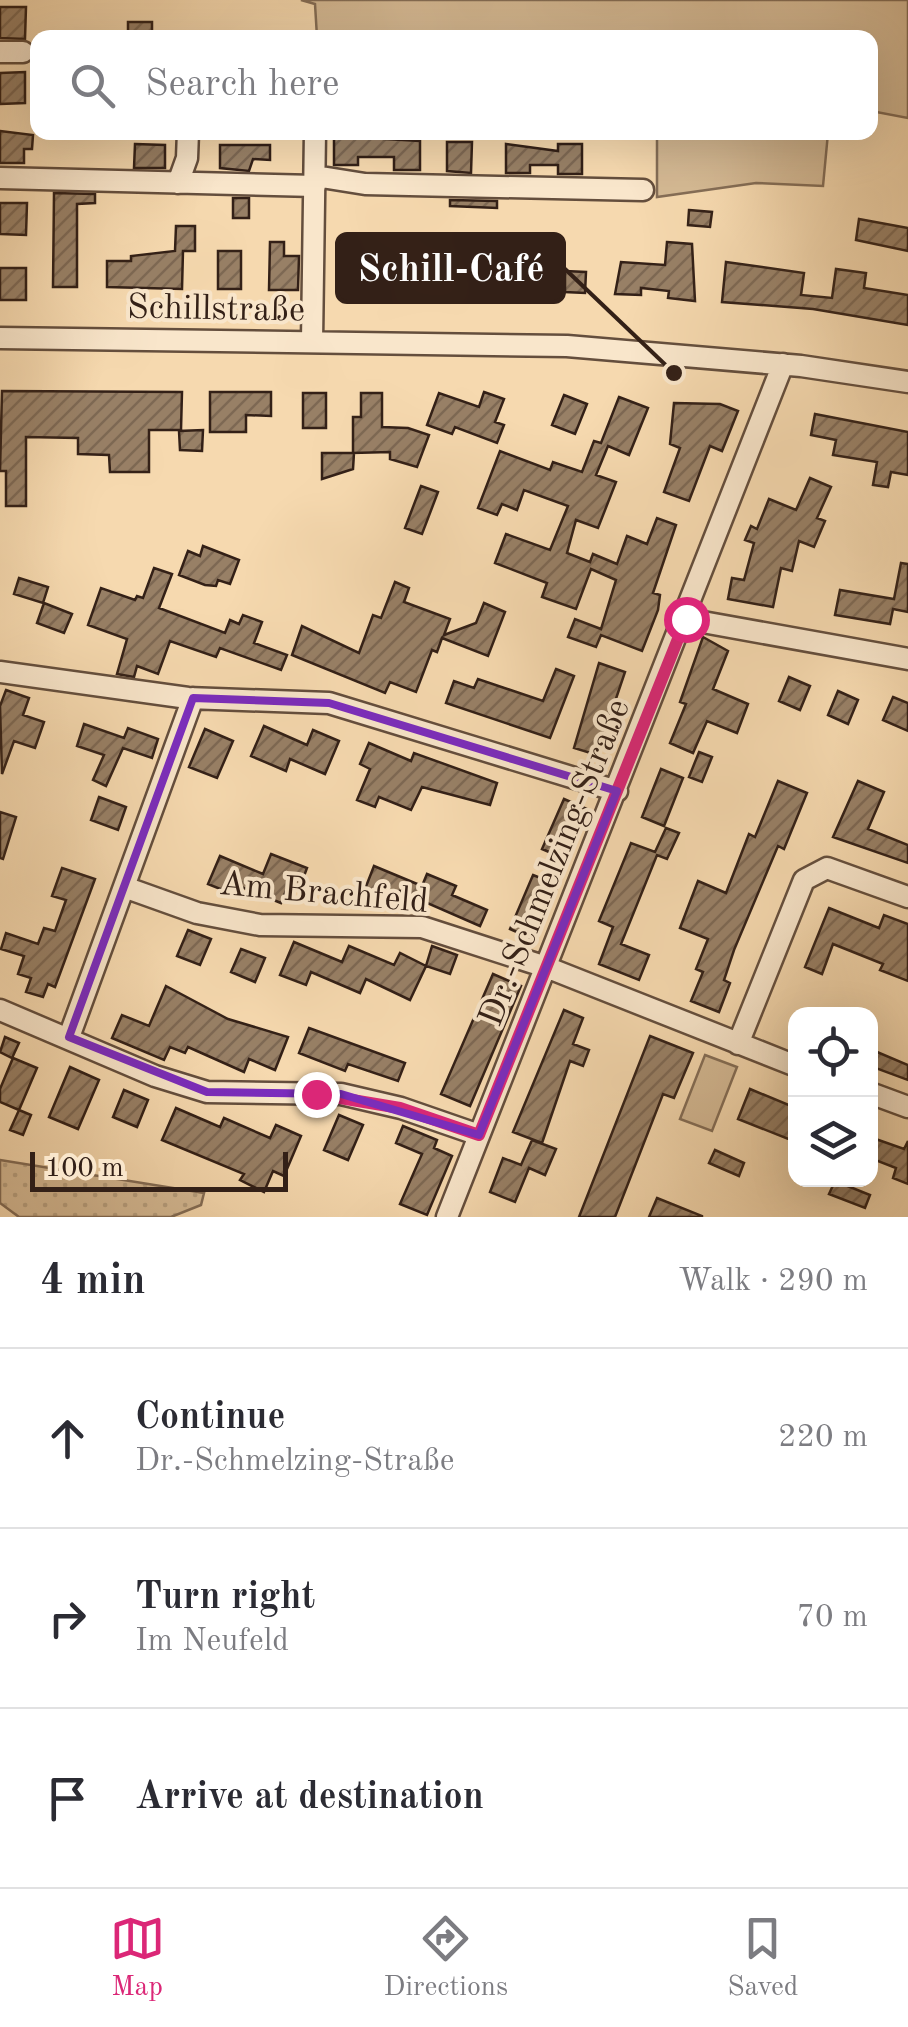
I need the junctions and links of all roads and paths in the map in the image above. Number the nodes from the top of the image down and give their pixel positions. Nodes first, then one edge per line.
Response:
1 (0, 52) edge
2 (24, 52) dead end
3 (188, 140) edge
4 (315, 140) edge
5 (0, 178) edge
6 (315, 181) junction
7 (178, 183) junction
8 (644, 190) dead end
9 (0, 338) edge
10 (312, 341) junction
11 (783, 364) junction
12 (908, 382) edge
13 (686, 619) junction
14 (908, 659) edge
15 (0, 672) edge
16 (193, 698) junction
17 (616, 792) junction
18 (127, 888) junction
19 (908, 897) edge
20 (546, 967) junction
21 (0, 1010) edge
22 (69, 1038) junction
23 (738, 1044) junction
24 (788, 1063) edge
25 (878, 1096) edge
26 (908, 1107) edge
27 (479, 1135) junction
28 (447, 1217) edge

1 - 2 street
3 - 7 street
4 - 6 street
5 - 7 street
6 - 7 street
6 - 8 street
6 - 10 street
9 - 10 street, Schillstraße
10 - 11 street, Schillstraße
11 - 12 street, Schillstraße
11 - 13 street, Dr.-Schmelzing-Straße
13 - 14 street
13 - 17 street, Dr.-Schmelzing-Straße
15 - 16 street
16 - 17 street
16 - 18 street
17 - 20 street, Dr.-Schmelzing-Straße
18 - 20 street, Am Brachfeld
18 - 22 street
19 - 23 street
20 - 23 street, Am Brachfeld
20 - 27 street, Dr.-Schmelzing-Straße
21 - 22 street
22 - 27 street
23 - 24 street, Am Brachfeld
25 - 26 street
27 - 28 street, Dr.-Schmelzing-Straße

